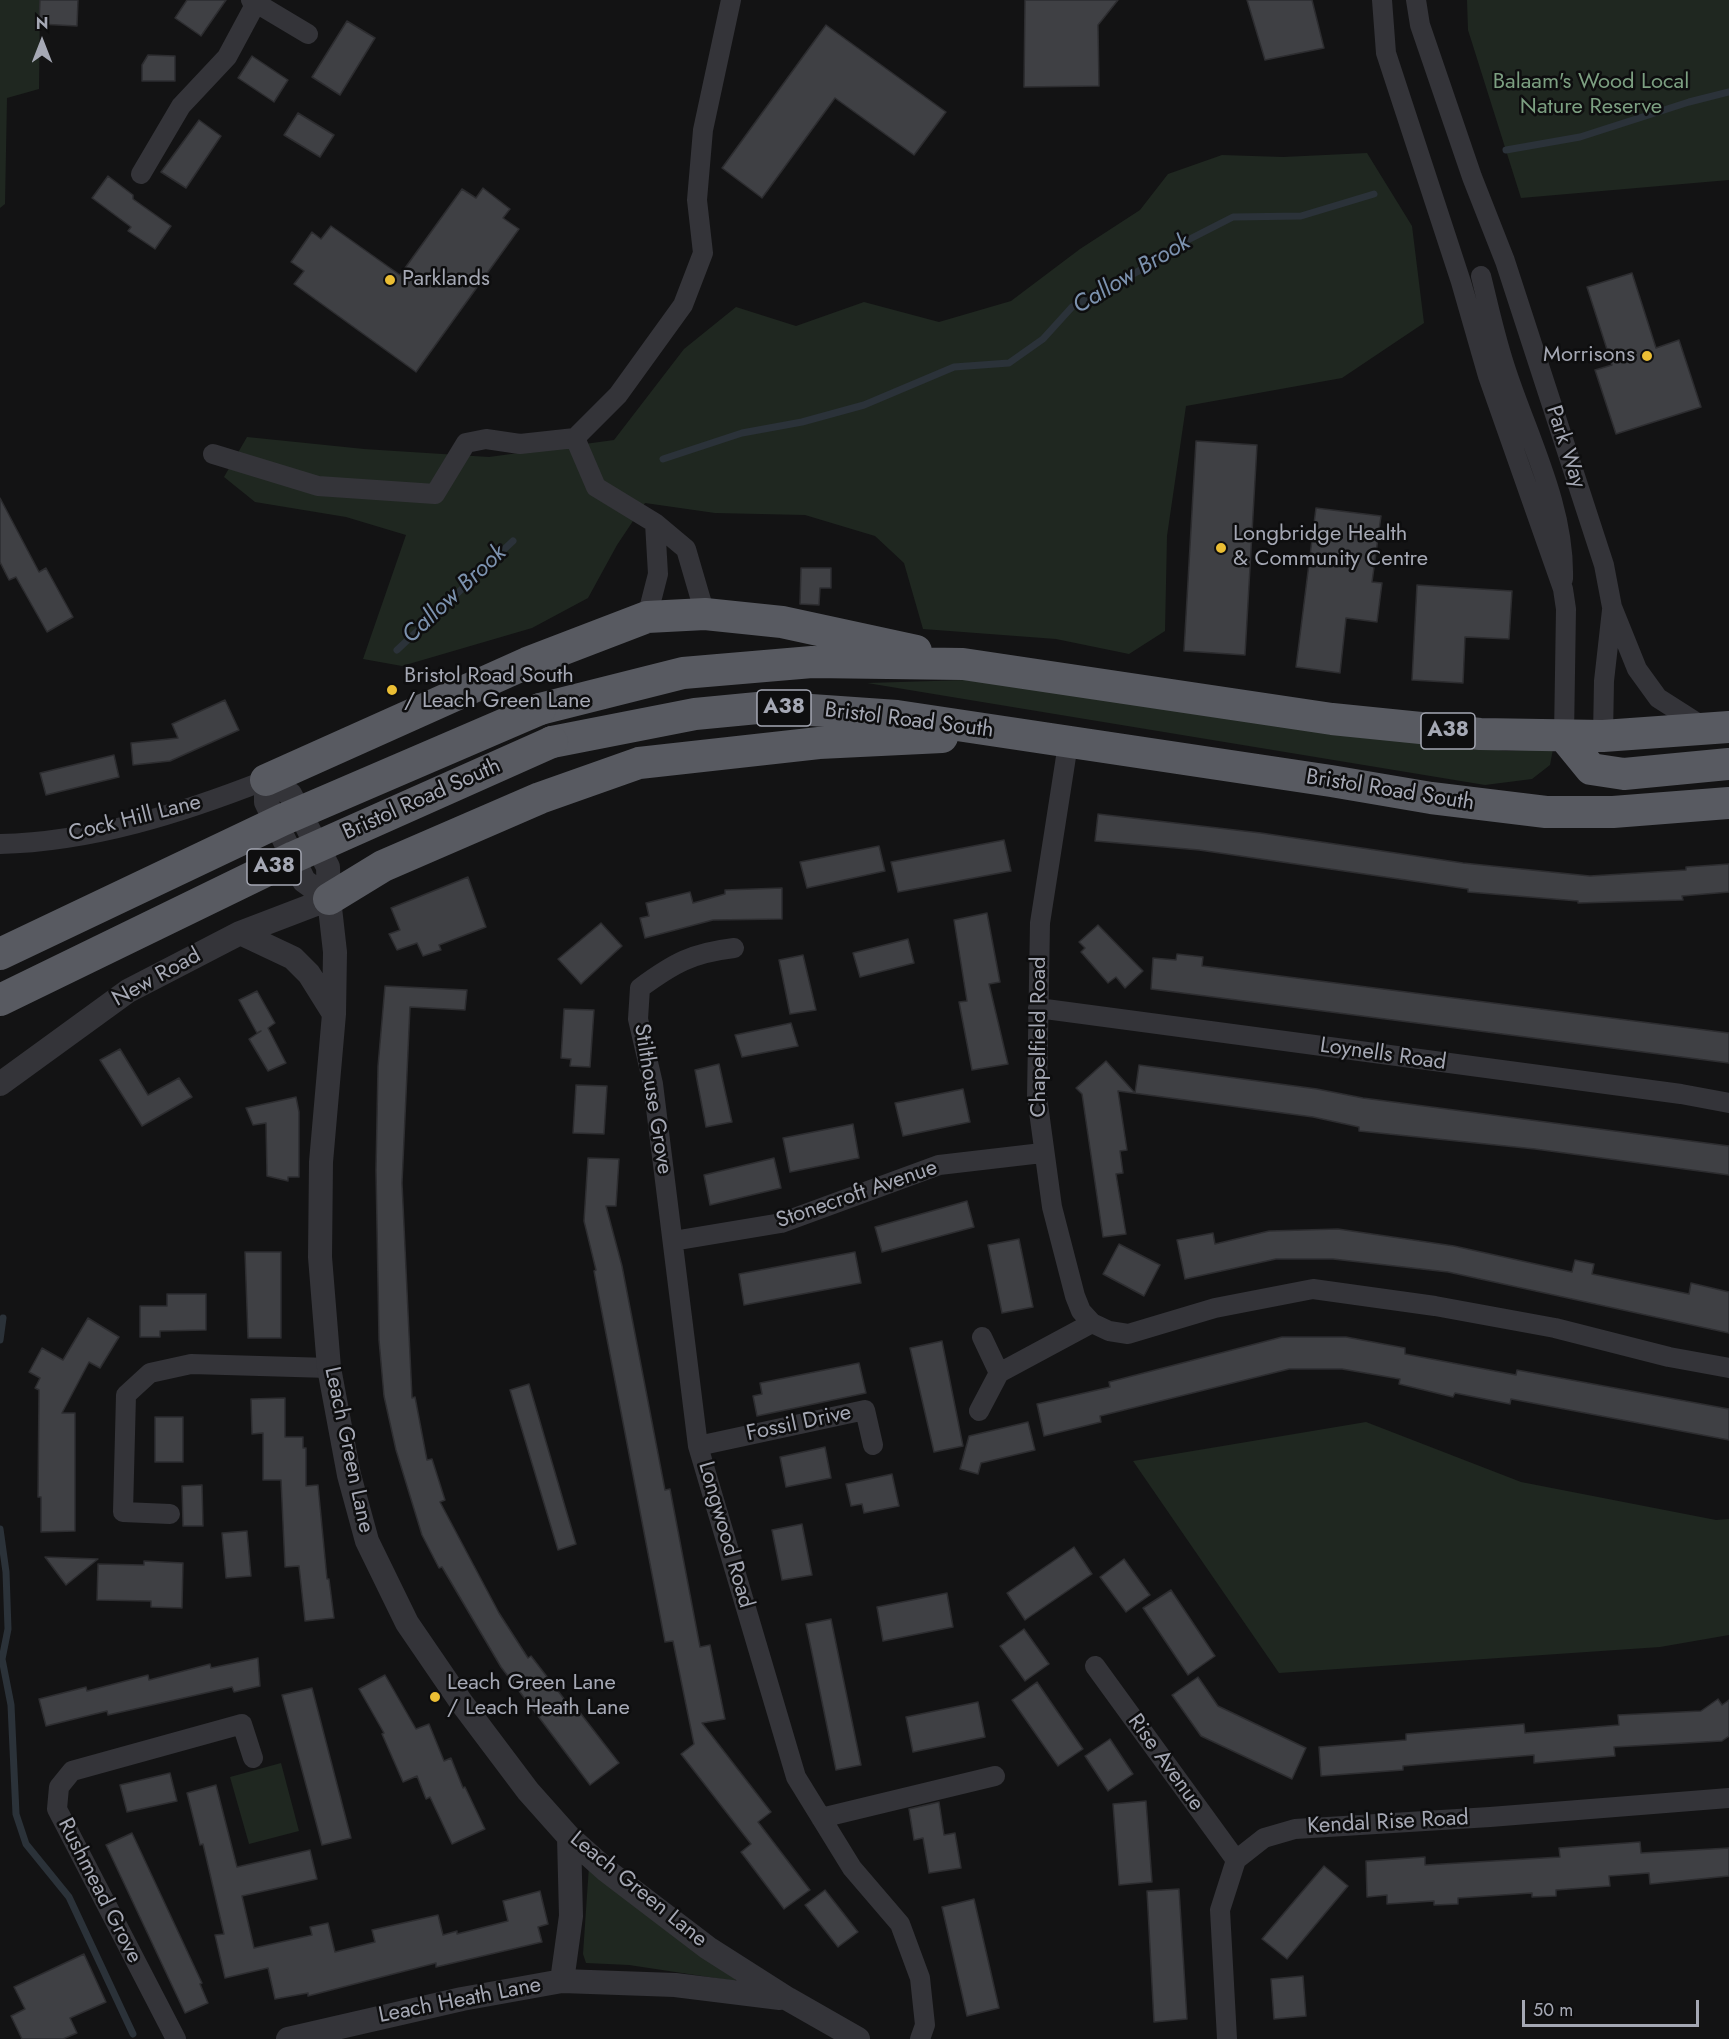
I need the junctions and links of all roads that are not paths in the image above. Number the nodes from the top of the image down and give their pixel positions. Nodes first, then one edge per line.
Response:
1 (731, 0) edge
2 (1382, 0) edge
3 (1416, 0) edge
4 (254, 2) edge
5 (308, 34) dead end
6 (141, 174) dead end
7 (1505, 261) junction
8 (1481, 276) junction
9 (1461, 282) junction
10 (1513, 289) junction
11 (575, 438) junction
12 (213, 454) dead end
13 (655, 523) junction
14 (1563, 589) junction
15 (1612, 608) junction
16 (705, 614) junction
17 (647, 617) junction
18 (963, 664) junction
19 (1718, 728) edge
20 (1018, 734) junction
21 (1564, 736) junction
22 (1603, 736) junction
23 (1068, 744) junction
24 (1729, 764) edge
25 (1591, 769) junction
26 (266, 780) junction
27 (1729, 803) edge
28 (1546, 812) junction
29 (0, 844) edge
30 (329, 899) junction
31 (240, 933) junction
32 (734, 948) dead end
33 (0, 954) edge
34 (0, 1000) edge
35 (1038, 1008) junction
36 (334, 1014) junction
37 (0, 1084) edge
38 (1729, 1103) edge
39 (1042, 1153) junction
40 (673, 1241) junction
41 (1092, 1323) junction
42 (982, 1336) dead end
43 (329, 1368) junction
44 (1729, 1368) edge
45 (999, 1373) junction
46 (979, 1411) dead end
47 (873, 1445) dead end
48 (698, 1446) junction
49 (170, 1514) dead end
50 (1095, 1666) dead end
51 (253, 1758) dead end
52 (995, 1776) dead end
53 (1729, 1798) edge
54 (820, 1818) junction
55 (569, 1837) junction
56 (1236, 1860) junction
57 (562, 1982) junction
58 (788, 1999) junction
59 (349, 2031) edge
60 (176, 2039) edge
61 (288, 2039) edge
62 (858, 2039) edge
63 (920, 2039) edge
64 (1227, 2039) edge

1 - 11 street
2 - 9 street, Park Way
3 - 7 street, Park Way
4 - 5 street
4 - 6 street
7 - 8 street
7 - 10 street, Park Way
8 - 9 street
8 - 10 street
8 - 14 street, Park Way
9 - 14 street, Park Way
10 - 15 street, Park Way
11 - 12 street
11 - 13 street
13 - 16 street
13 - 17 street
14 - 21 street, Park Way
15 - 19 street, Park Way
15 - 22 street, Park Way
16 - 17 highway
16 - 18 highway
17 - 26 highway
18 - 21 highway, Bristol Road South / A38
18 - 33 highway, Bristol Road South / A38, bridge
19 - 22 highway, Bristol Road South / A38
20 - 23 highway, Bristol Road South / A38
20 - 30 highway
20 - 34 highway, Bristol Road South / A38, bridge
21 - 22 highway, Bristol Road South / A38
21 - 25 highway
22 - 25 highway
23 - 28 highway, Bristol Road South / A38
23 - 35 street, Chapelfield Road
24 - 25 highway
25 - 28 highway
26 - 29 street, Cock Hill Lane
26 - 30 street
27 - 28 highway, Bristol Road South / A38
30 - 31 street, New Road
30 - 36 street, Leach Green Lane
31 - 36 street
31 - 37 street, New Road
32 - 40 street, Stilthouse Grove
35 - 38 street, Loynells Road
35 - 39 street, Chapelfield Road
36 - 43 street, Leach Green Lane
39 - 40 street, Stonecroft Avenue
39 - 41 street, Chapelfield Road
40 - 48 street, Longwood Road
41 - 44 street
41 - 45 street
42 - 45 street
43 - 49 street
43 - 55 street, Leach Green Lane
45 - 46 street
47 - 48 street, Fossil Drive
48 - 54 street, Longwood Road
50 - 56 street, Rise Avenue
51 - 60 street, Rushmead Grove
52 - 54 street
53 - 56 street, Kendal Rise Road
54 - 63 street, Longwood Road
55 - 57 street, Leach Heath Lane
55 - 58 street, Leach Green Lane
56 - 64 street
57 - 58 street, Leach Heath Lane
57 - 59 street, Leach Heath Lane
58 - 62 street, Leach Green Lane
59 - 61 street, Leach Heath Lane

